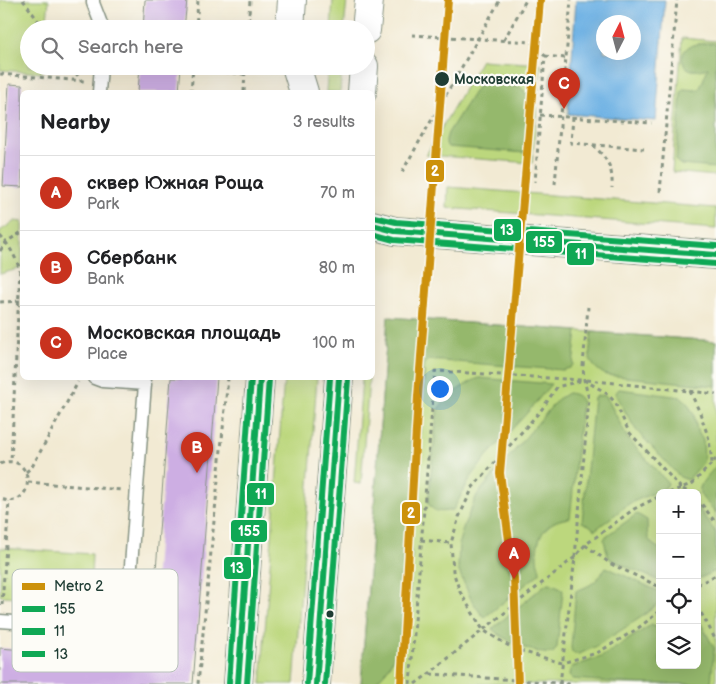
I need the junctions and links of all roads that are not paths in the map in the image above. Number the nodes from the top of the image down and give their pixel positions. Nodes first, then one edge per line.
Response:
1 (93, 0) edge
2 (292, 0) edge
3 (368, 0) edge
4 (100, 20) edge
5 (291, 20) edge
6 (367, 20) edge
7 (100, 75) edge
8 (286, 75) edge
9 (299, 75) edge
10 (363, 75) edge
11 (99, 90) edge
12 (285, 90) edge
13 (303, 90) edge
14 (362, 90) edge
15 (375, 225) edge
16 (716, 255) edge
17 (99, 380) edge
18 (260, 380) edge
19 (339, 380) edge
20 (131, 569) edge
21 (0, 621) edge
22 (0, 626) edge
23 (238, 684) edge
24 (316, 684) edge

1 - 4 lane
2 - 5 main road
3 - 6 main road
7 - 11 lane
8 - 12 main road
9 - 13 main road
10 - 14 main road
15 - 16 main road
17 - 20 lane
18 - 23 main road
19 - 24 main road
21 - 22 lane

